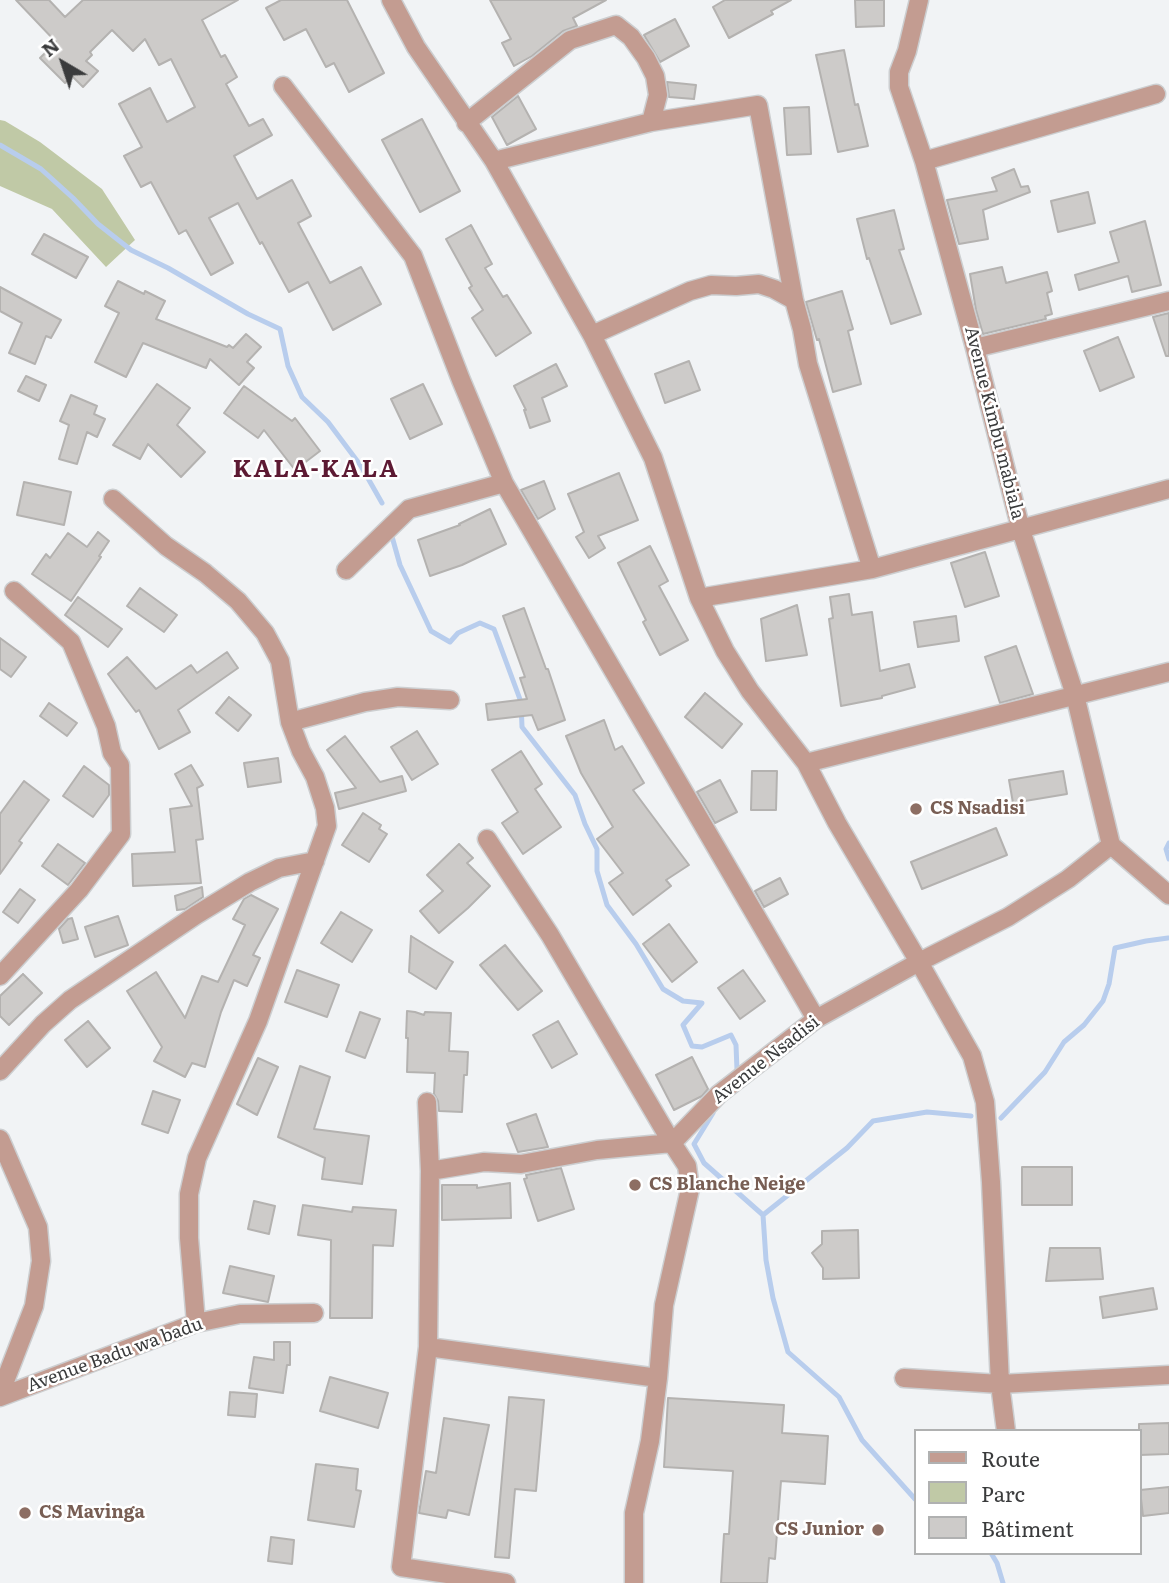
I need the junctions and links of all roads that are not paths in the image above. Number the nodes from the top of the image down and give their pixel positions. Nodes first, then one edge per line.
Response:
1 (391, 0) edge
2 (919, 0) edge
3 (283, 86) dead end
4 (1156, 94) dead end
5 (651, 122) junction
6 (466, 123) junction
7 (494, 161) junction
8 (924, 161) junction
9 (794, 300) junction
10 (1169, 301) edge
11 (592, 335) junction
12 (975, 348) junction
13 (505, 483) junction
14 (1169, 489) edge
15 (113, 499) dead end
16 (1021, 530) junction
17 (872, 569) junction
18 (346, 570) dead end
19 (14, 591) dead end
20 (699, 598) junction
21 (1169, 672) edge
22 (1075, 695) junction
23 (450, 700) dead end
24 (290, 722) junction
25 (806, 763) junction
26 (487, 839) dead end
27 (1111, 845) junction
28 (315, 861) junction
29 (1169, 895) edge
30 (919, 962) junction
31 (0, 976) edge
32 (816, 1019) junction
33 (0, 1071) edge
34 (426, 1102) dead end
35 (0, 1139) edge
36 (672, 1143) junction
37 (430, 1171) junction
38 (314, 1313) dead end
39 (196, 1323) junction
40 (428, 1347) junction
41 (1169, 1376) edge
42 (658, 1378) junction
43 (904, 1378) dead end
44 (1000, 1384) junction
45 (0, 1396) edge
46 (1006, 1429) edge
47 (506, 1583) edge
48 (634, 1583) edge

1 - 6 street
2 - 8 street, Avenue Kimbu mabiala
3 - 13 street
4 - 8 street
5 - 6 street
5 - 7 street
5 - 9 street
6 - 7 street
7 - 11 street
8 - 12 street, Avenue Kimbu mabiala
9 - 11 street
9 - 17 street
10 - 12 street
11 - 20 street
12 - 16 street, Avenue Kimbu mabiala
13 - 18 street
13 - 32 street
14 - 16 street
15 - 24 street
16 - 17 street
16 - 22 street, Avenue Kimbu mabiala
17 - 20 street
19 - 31 street
20 - 25 street
21 - 22 street
22 - 25 street
22 - 27 street, Avenue Kimbu mabiala
23 - 24 street
24 - 28 street
25 - 30 street
26 - 36 street
27 - 29 street
27 - 30 street, Avenue Nsadisi
28 - 33 street
28 - 39 street
30 - 32 street, Avenue Nsadisi
30 - 44 street
32 - 36 street, Avenue Nsadisi
34 - 37 street
35 - 45 street
36 - 37 street
36 - 42 street
37 - 40 street
38 - 39 street, Avenue Badu wa badu
39 - 45 street, Avenue Badu wa badu
40 - 42 street
40 - 47 street
41 - 44 street
42 - 48 street
43 - 44 street
44 - 46 street

